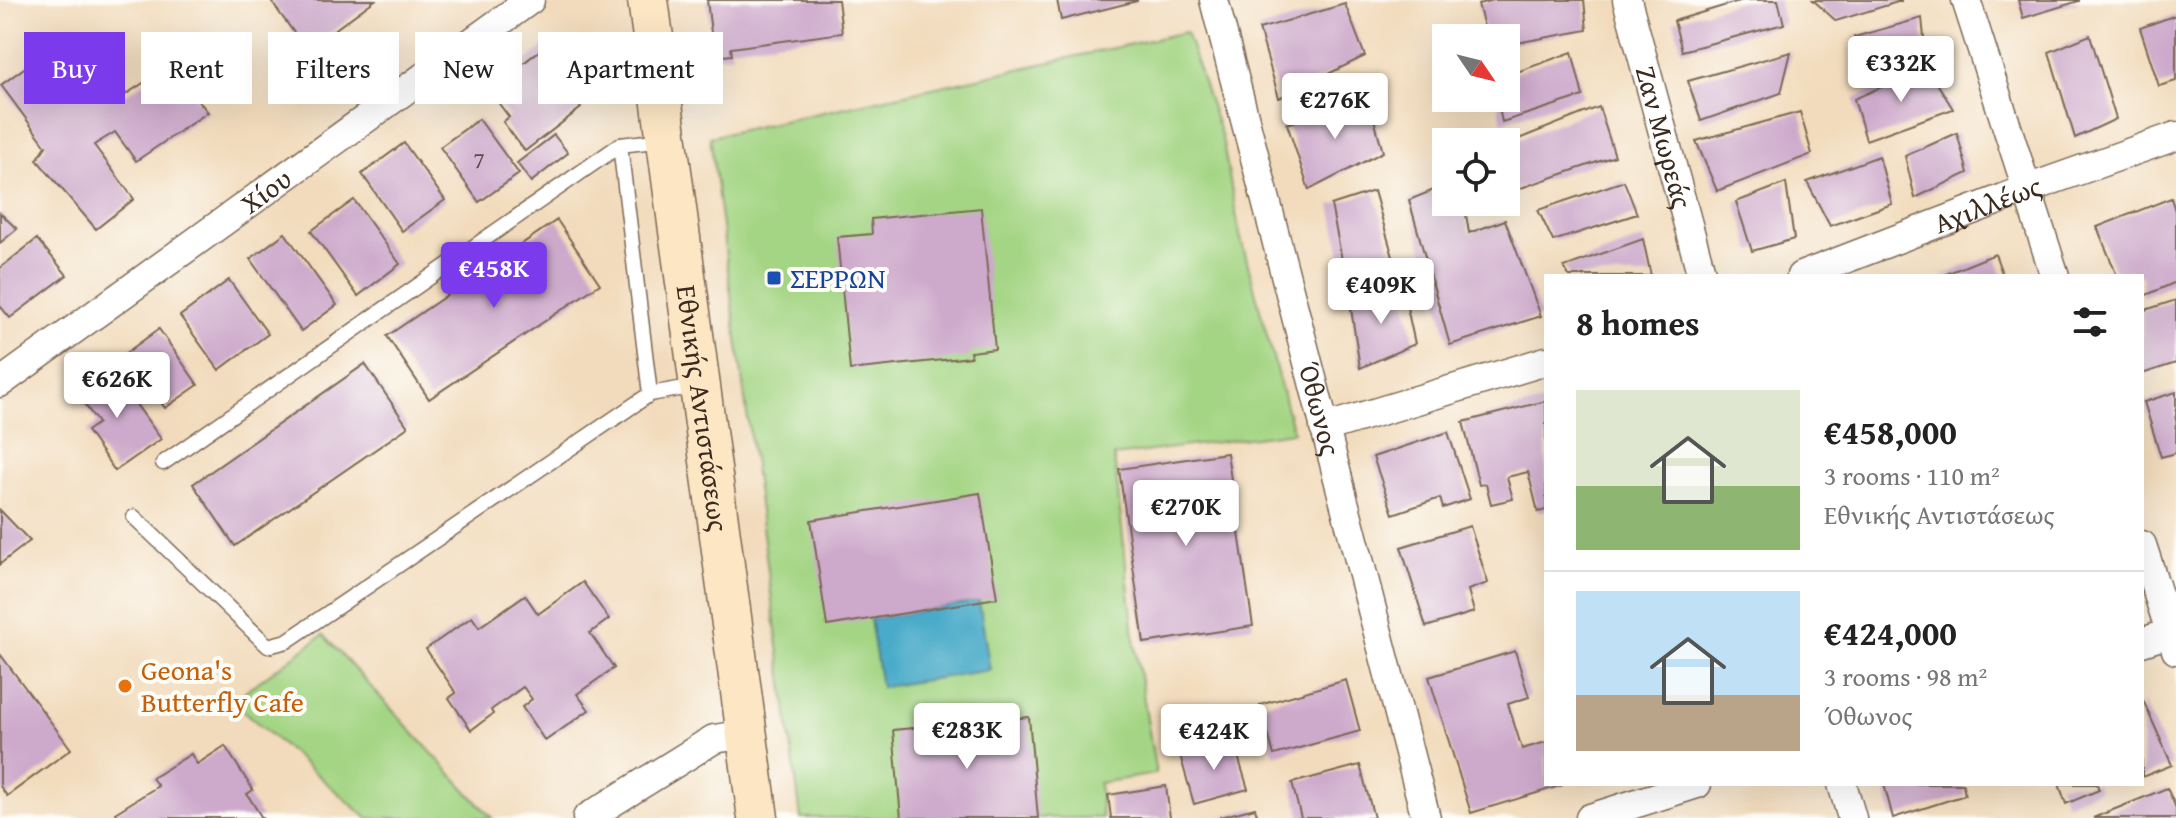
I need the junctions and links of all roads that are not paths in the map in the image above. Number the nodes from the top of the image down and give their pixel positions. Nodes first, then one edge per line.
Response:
1 (530, 0) edge
2 (648, 0) edge
3 (1214, 0) edge
4 (1627, 0) edge
5 (1966, 0) edge
6 (2176, 136) edge
7 (667, 139) junction
8 (620, 145) junction
9 (2027, 189) junction
10 (1701, 274) edge
11 (1806, 274) edge
12 (2054, 274) edge
13 (1544, 362) edge
14 (0, 383) edge
15 (700, 386) junction
16 (650, 394) junction
17 (1324, 428) junction
18 (163, 463) dead end
19 (134, 517) dead end
20 (2144, 551) edge
21 (2174, 638) edge
22 (2144, 642) edge
23 (747, 734) junction
24 (1691, 786) edge
25 (1843, 786) edge
26 (587, 818) edge
27 (758, 818) edge
28 (1426, 818) edge
29 (1590, 818) edge
30 (1852, 818) edge

1 - 14 street, Χίου
2 - 7 main road, Εθνικής Αντιστάσεως
3 - 17 street, Όθωνος
4 - 10 street, Ζαν Μωρεάς
5 - 9 street
6 - 9 street, Αχιλλέως
7 - 8 lane
7 - 15 main road, Εθνικής Αντιστάσεως
8 - 16 lane
8 - 18 lane
9 - 11 street, Αχιλλέως
9 - 12 street
13 - 17 street
15 - 16 lane
15 - 23 main road, Εθνικής Αντιστάσεως
16 - 19 lane
17 - 28 street, Όθωνος
20 - 21 street
21 - 22 street
23 - 26 street
23 - 27 main road, Εθνικής Αντιστάσεως
24 - 29 street
25 - 30 street

